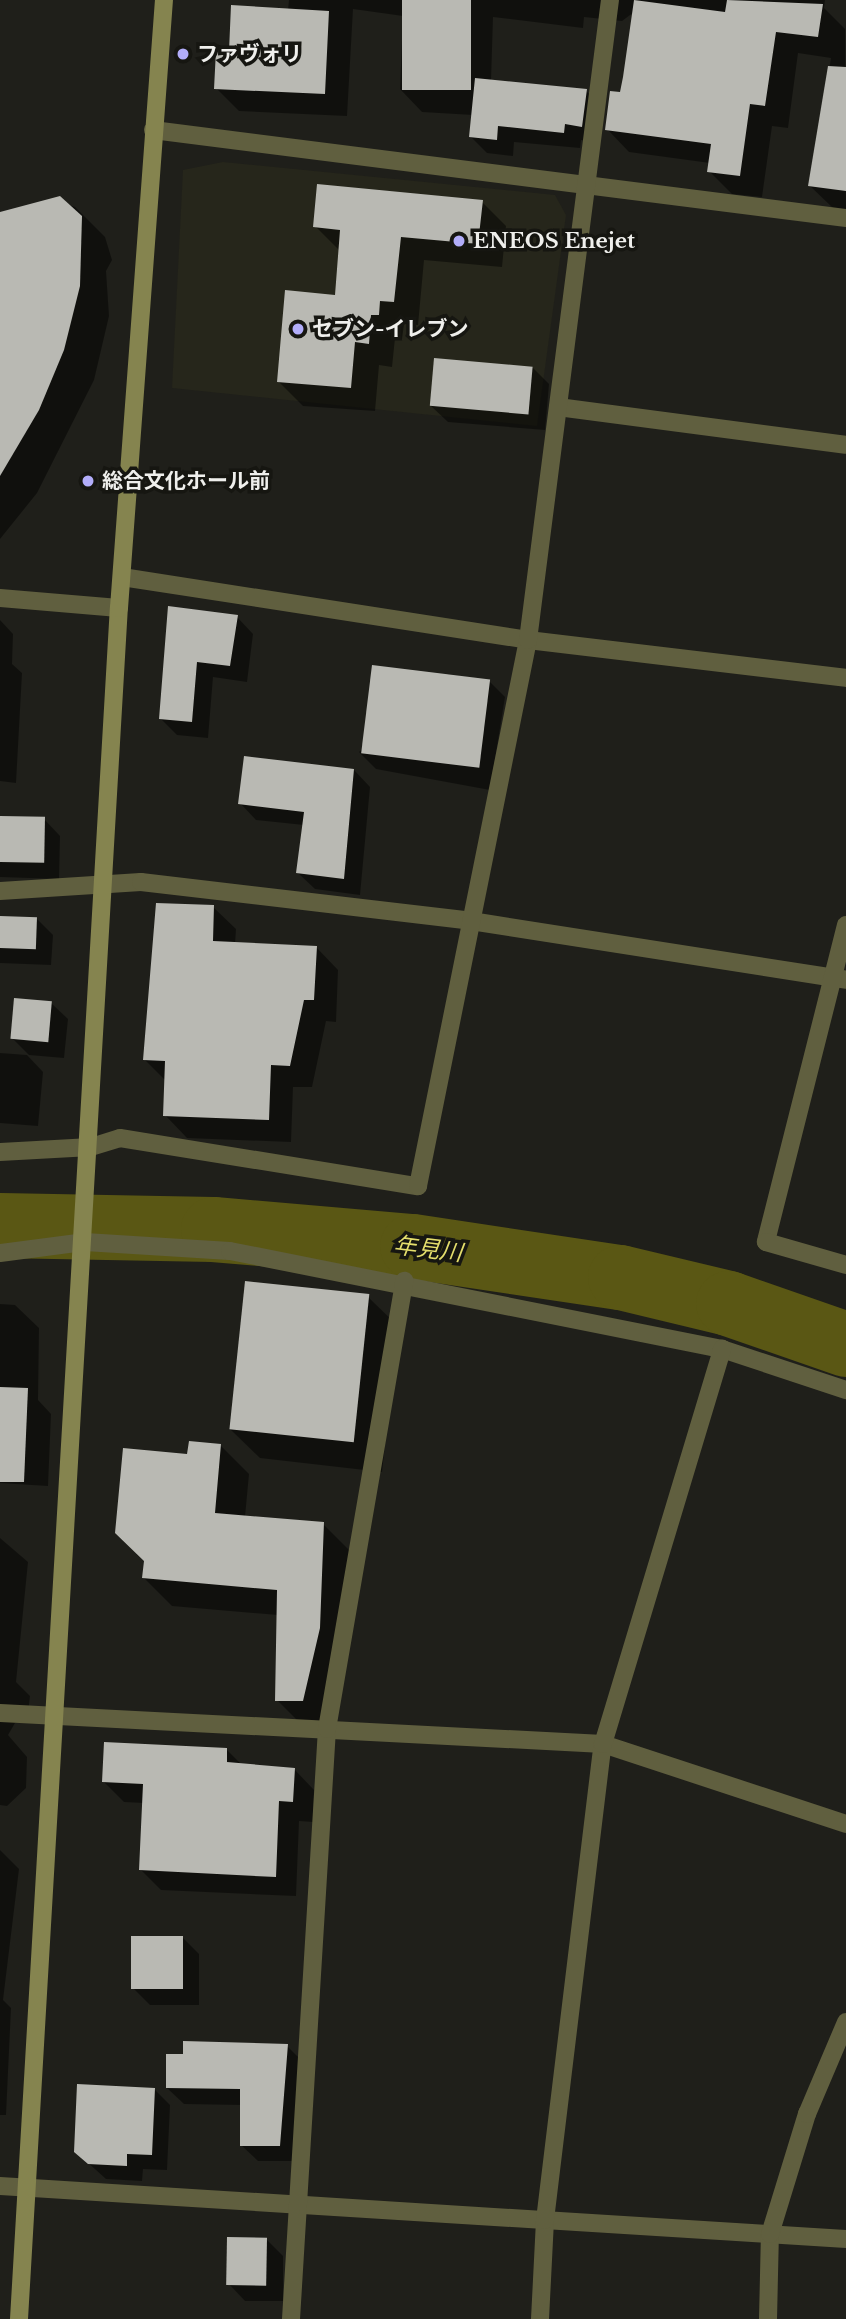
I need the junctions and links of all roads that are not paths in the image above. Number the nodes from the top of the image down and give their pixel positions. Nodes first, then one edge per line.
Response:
1 (164, 0) edge
2 (610, 0) edge
3 (153, 130) junction
4 (587, 185) junction
5 (846, 218) edge
6 (558, 407) junction
7 (846, 445) edge
8 (122, 577) junction
9 (0, 598) edge
10 (119, 608) junction
11 (528, 640) junction
12 (846, 678) edge
13 (106, 882) junction
14 (0, 891) edge
15 (471, 921) junction
16 (846, 925) edge
17 (839, 979) edge
18 (91, 1147) junction
19 (0, 1152) edge
20 (85, 1242) junction
21 (0, 1253) edge
22 (846, 1265) edge
23 (404, 1281) junction
24 (722, 1349) junction
25 (846, 1390) edge
26 (0, 1713) edge
27 (54, 1717) junction
28 (327, 1729) junction
29 (603, 1744) junction
30 (846, 1824) edge
31 (846, 2022) edge
32 (0, 2186) edge
33 (26, 2190) junction
34 (298, 2202) junction
35 (545, 2220) junction
36 (771, 2234) junction
37 (846, 2239) edge
38 (19, 2319) edge
39 (291, 2319) edge
40 (540, 2319) edge
41 (768, 2319) edge

1 - 3 street
2 - 4 street
3 - 4 street
3 - 8 street
4 - 5 street
4 - 6 street
6 - 7 street
6 - 11 street
8 - 10 street
8 - 11 street
9 - 10 street
10 - 13 street
11 - 12 street
11 - 15 street
13 - 14 street
13 - 15 street
13 - 18 street
15 - 17 street
15 - 18 street
16 - 17 street
17 - 22 street
18 - 19 street
18 - 20 street
20 - 21 street
20 - 23 street
20 - 27 street
23 - 24 street
23 - 28 street
24 - 25 street
24 - 29 street
26 - 27 street
27 - 28 street
27 - 33 street
28 - 29 street
28 - 34 street
29 - 30 street
29 - 35 street
31 - 36 street
32 - 33 street
33 - 34 street
33 - 38 street
34 - 35 street
34 - 39 street
35 - 36 street
35 - 40 street
36 - 37 street
36 - 41 street

